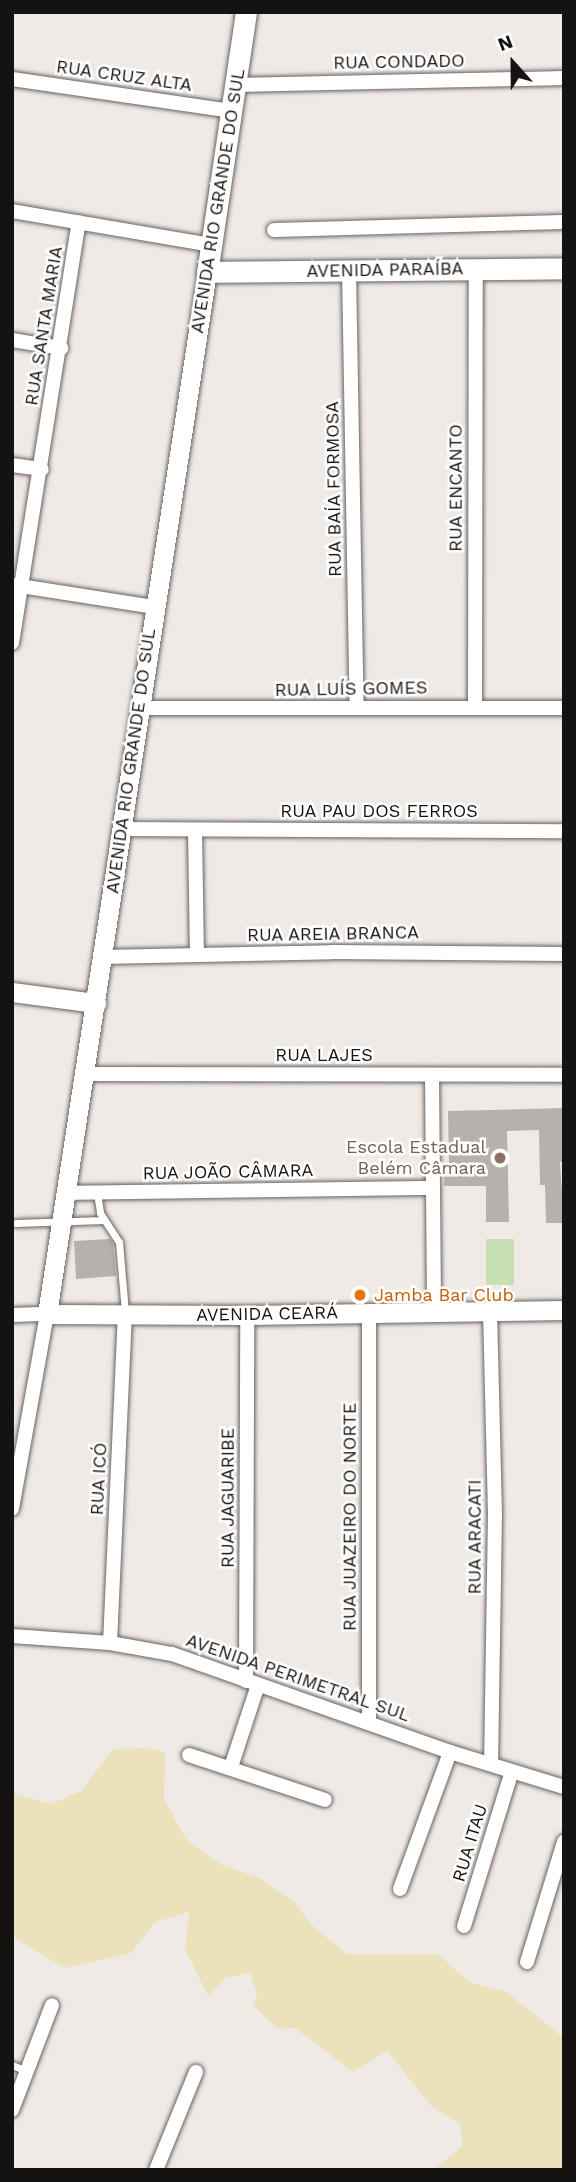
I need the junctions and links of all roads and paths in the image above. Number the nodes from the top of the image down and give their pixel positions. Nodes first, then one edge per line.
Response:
1 (246, 12) edge
2 (564, 78) edge
3 (12, 79) edge
4 (235, 85) junction
5 (231, 111) junction
6 (12, 211) edge
7 (79, 222) junction
8 (564, 222) edge
9 (274, 230) dead end
10 (211, 244) junction
11 (564, 268) edge
12 (476, 269) junction
13 (349, 270) junction
14 (207, 272) junction
15 (12, 340) edge
16 (61, 348) junction
17 (12, 465) edge
18 (42, 469) junction
19 (16, 586) edge
20 (154, 607) junction
21 (12, 643) edge
22 (475, 707) junction
23 (138, 708) junction
24 (357, 708) junction
25 (564, 708) edge
26 (121, 829) junction
27 (195, 830) junction
28 (564, 831) edge
29 (564, 954) edge
30 (197, 955) junction
31 (102, 957) junction
32 (12, 992) edge
33 (96, 1003) junction
34 (84, 1074) junction
35 (432, 1075) junction
36 (564, 1075) edge
37 (433, 1188) junction
38 (66, 1193) junction
39 (97, 1193) junction
40 (104, 1220) junction
41 (16, 1223) dead end
42 (62, 1224) junction
43 (434, 1310) junction
44 (490, 1310) junction
45 (564, 1310) edge
46 (369, 1312) junction
47 (47, 1314) junction
48 (12, 1315) edge
49 (247, 1315) junction
50 (125, 1316) junction
51 (12, 1509) edge
52 (12, 1636) edge
53 (110, 1643) junction
54 (252, 1683) junction
55 (369, 1722) junction
56 (450, 1752) junction
57 (188, 1755) dead end
58 (491, 1764) junction
59 (232, 1767) junction
60 (512, 1771) junction
61 (564, 1787) edge
62 (325, 1800) dead end
63 (564, 1842) edge
64 (400, 1889) dead end
65 (464, 1926) dead end
66 (527, 1962) dead end
67 (52, 2006) dead end
68 (12, 2065) edge
69 (27, 2071) junction
70 (196, 2071) dead end
71 (12, 2110) edge
72 (156, 2170) edge

1 - 4 main road, AVENIDA RIO GRANDE DO SUL
2 - 4 street, RUA CONDADO
3 - 5 street, RUA CRUZ ALTA
4 - 5 main road, AVENIDA RIO GRANDE DO SUL
5 - 10 main road, AVENIDA RIO GRANDE DO SUL
6 - 7 street
7 - 10 street
7 - 16 street, RUA SANTA MARIA
8 - 9 street
10 - 14 main road, AVENIDA RIO GRANDE DO SUL
11 - 12 main road, AVENIDA PARAÍBA
12 - 13 main road, AVENIDA PARAÍBA
12 - 22 street, RUA ENCANTO
13 - 14 main road, AVENIDA PARAÍBA
13 - 24 street, RUA BAÍA FORMOSA
14 - 20 street, AVENIDA RIO GRANDE DO SUL
15 - 16 street
16 - 18 street, RUA SANTA MARIA
17 - 18 street
18 - 19 street, RUA SANTA MARIA
19 - 20 street
19 - 21 street, RUA SANTA MARIA
20 - 23 street, AVENIDA RIO GRANDE DO SUL
22 - 24 street, RUA LUÍS GOMES
22 - 25 street, RUA LUÍS GOMES
23 - 24 street, RUA LUÍS GOMES
23 - 26 street, AVENIDA RIO GRANDE DO SUL
26 - 27 street, RUA PAU DOS FERROS
26 - 31 street, AVENIDA RIO GRANDE DO SUL
27 - 28 street, RUA PAU DOS FERROS
27 - 30 street
29 - 30 street, RUA AREIA BRANCA
30 - 31 street, RUA AREIA BRANCA
31 - 33 street, AVENIDA RIO GRANDE DO SUL
32 - 33 street
33 - 34 street, AVENIDA RIO GRANDE DO SUL
34 - 35 street, RUA LAJES
34 - 38 street, AVENIDA RIO GRANDE DO SUL
35 - 36 street, RUA LAJES
35 - 37 street
37 - 39 street, RUA JOÃO CÂMARA
37 - 43 street
38 - 39 street, RUA JOÃO CÂMARA
38 - 42 street, AVENIDA RIO GRANDE DO SUL
39 - 40 lane
40 - 42 lane
40 - 50 lane
41 - 42 lane
42 - 47 street, AVENIDA RIO GRANDE DO SUL
43 - 44 street, AVENIDA CEARÁ
43 - 46 street, AVENIDA CEARÁ
44 - 45 street, AVENIDA CEARÁ
44 - 58 street, RUA ARACATI
46 - 49 street, AVENIDA CEARÁ
46 - 55 street, RUA JUAZEIRO DO NORTE
47 - 48 street, AVENIDA CEARÁ
47 - 50 street, AVENIDA CEARÁ
47 - 51 street, AVENIDA RIO GRANDE DO SUL
49 - 50 street, AVENIDA CEARÁ
49 - 54 street, RUA JAGUARIBE
50 - 53 street, RUA ICÓ
52 - 53 street, AVENIDA PERIMETRAL SUL
53 - 54 street, AVENIDA PERIMETRAL SUL
54 - 55 street, AVENIDA PERIMETRAL SUL
54 - 59 street, RUA JAGUARIBE
55 - 56 street, AVENIDA PERIMETRAL SUL
56 - 58 street, AVENIDA PERIMETRAL SUL
56 - 64 street
57 - 59 street
58 - 60 street, AVENIDA PERIMETRAL SUL
59 - 62 street
60 - 61 street, AVENIDA PERIMETRAL SUL
60 - 65 street, RUA ITAU
63 - 66 street
67 - 69 street
68 - 69 lane
69 - 71 street
70 - 72 street

